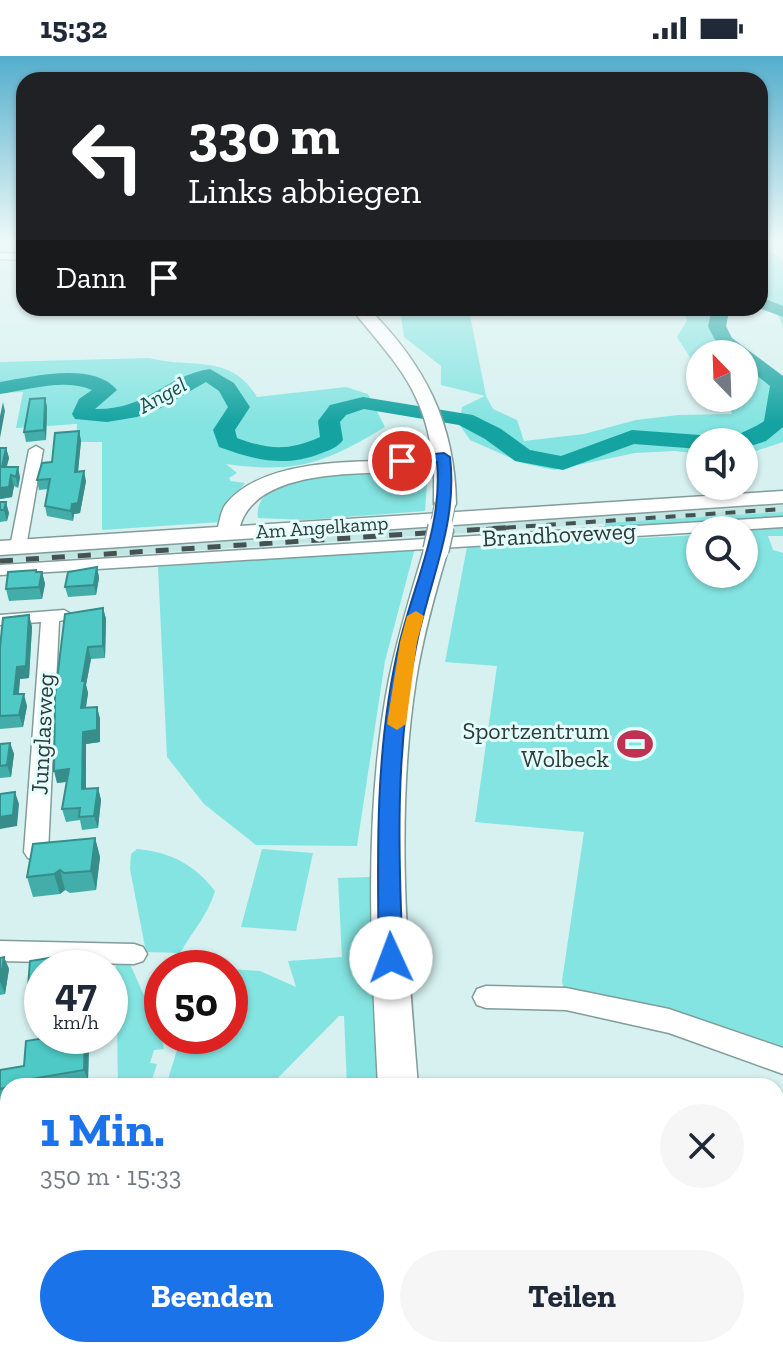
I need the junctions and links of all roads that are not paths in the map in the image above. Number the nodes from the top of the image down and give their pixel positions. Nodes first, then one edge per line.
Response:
1 (367, 316) edge
2 (36, 450) dead end
3 (443, 455) junction
4 (261, 486) junction
5 (783, 497) edge
6 (783, 522) edge
7 (251, 532) junction
8 (227, 533) junction
9 (9, 548) edge
10 (0, 570) edge
11 (88, 614) edge
12 (50, 616) junction
13 (0, 620) edge
14 (36, 852) edge
15 (0, 951) edge
16 (134, 954) dead end
17 (486, 997) dead end
18 (783, 1061) edge
19 (398, 1078) edge

1 - 3 main road
2 - 9 street, Am Angelkamp
3 - 4 main road
3 - 19 main road, bridge
4 - 7 main road
4 - 8 main road
5 - 7 main road, Am Angelkamp
6 - 10 street, Brandhoveweg
7 - 8 main road, Am Angelkamp
8 - 9 main road, Am Angelkamp
11 - 12 street
12 - 13 street
12 - 14 street, Junglasweg
15 - 16 street
17 - 18 street

